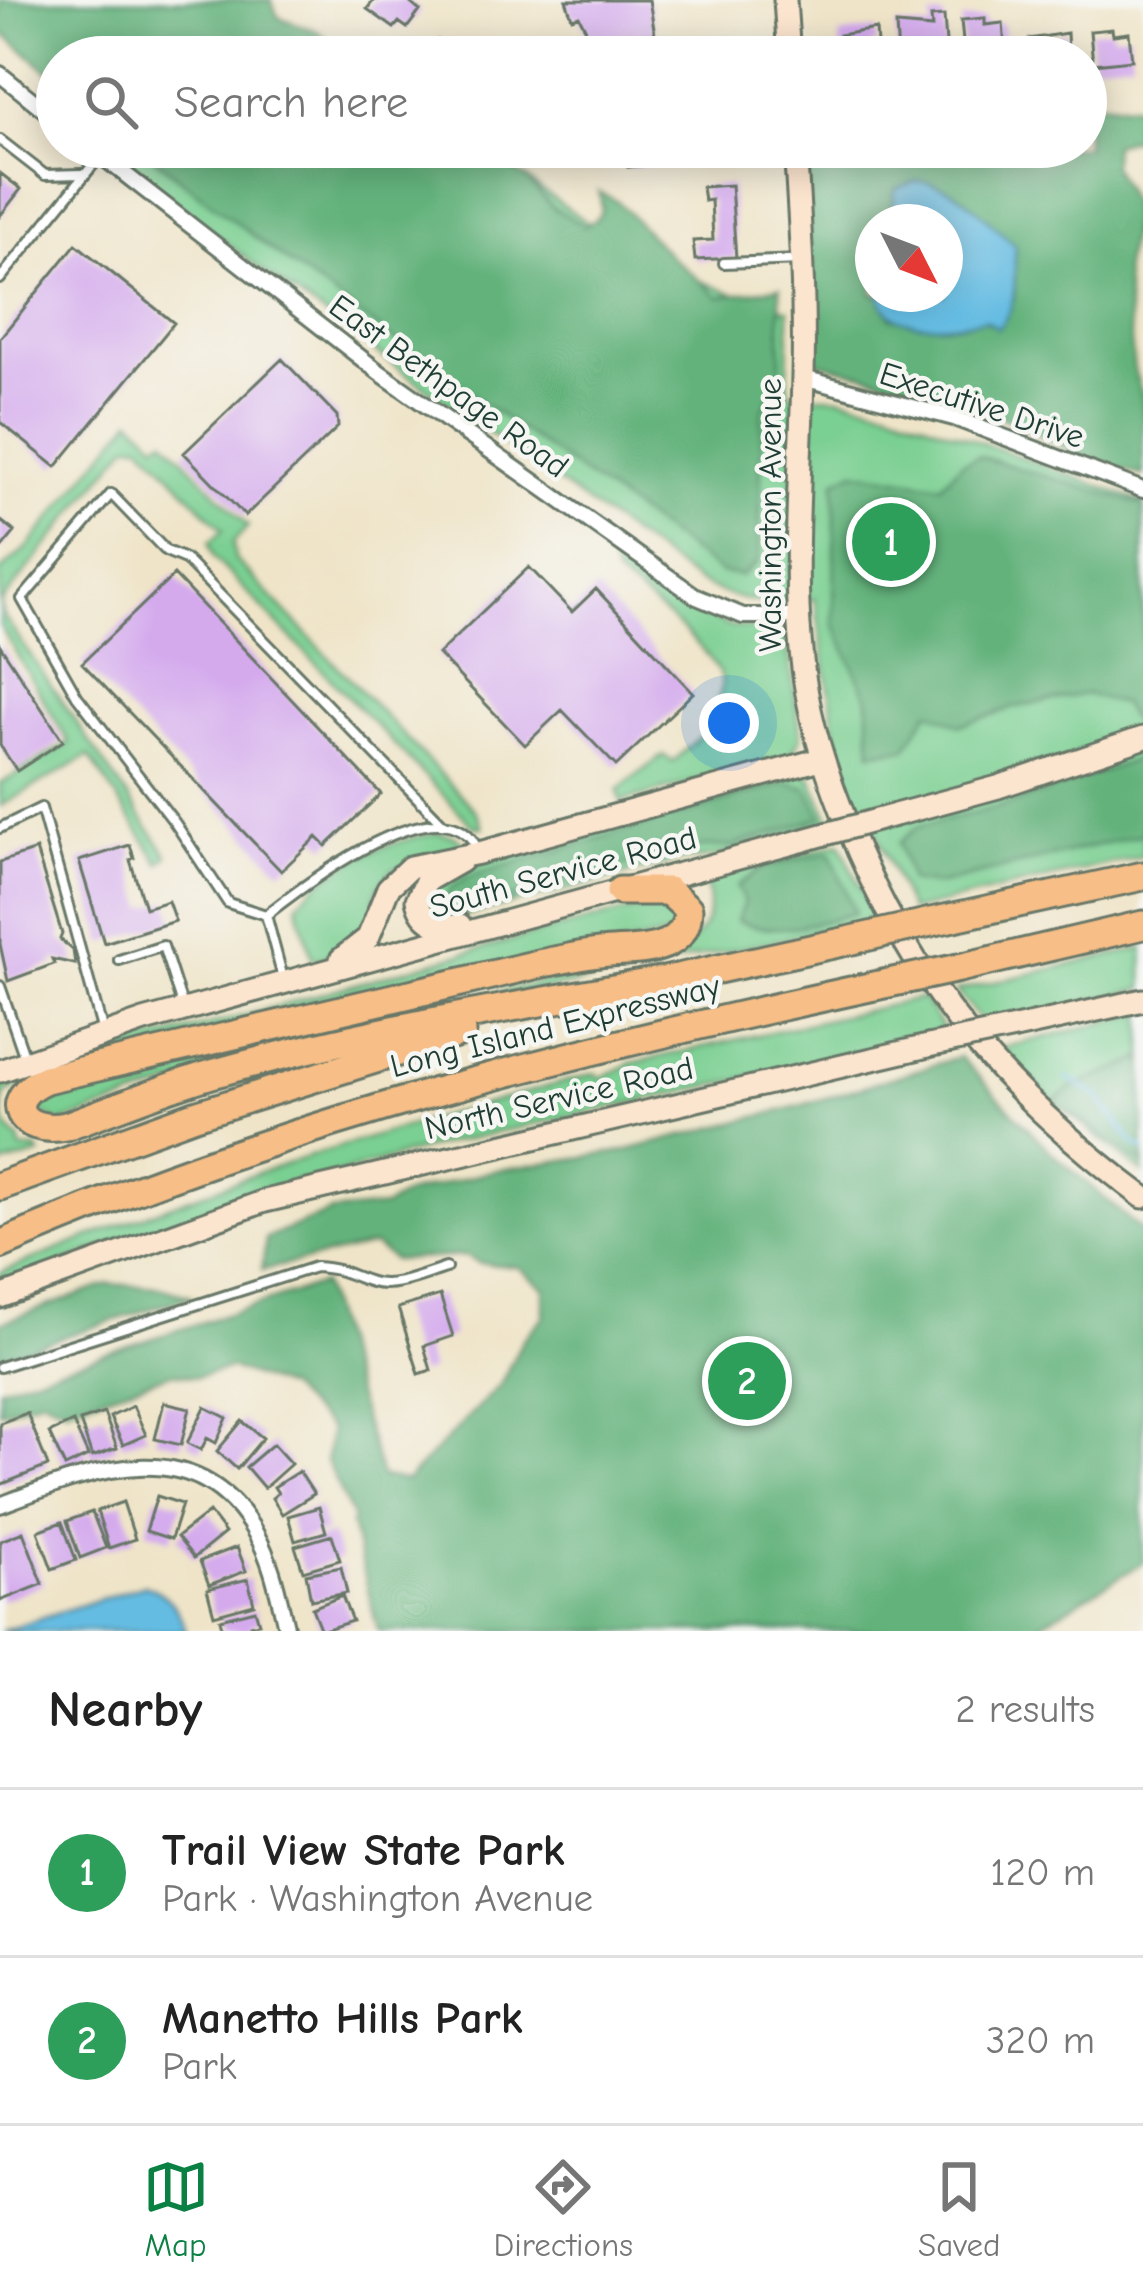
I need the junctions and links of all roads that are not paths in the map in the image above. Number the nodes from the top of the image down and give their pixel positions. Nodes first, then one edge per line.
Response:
1 (785, 0) edge
2 (788, 36) edge
3 (0, 74) edge
4 (36, 103) edge
5 (0, 140) edge
6 (87, 168) edge
7 (117, 168) edge
8 (795, 168) edge
9 (84, 174) junction
10 (802, 260) junction
11 (724, 263) dead end
12 (0, 279) edge
13 (803, 378) junction
14 (1143, 490) edge
15 (800, 616) junction
16 (1143, 738) edge
17 (821, 758) junction
18 (441, 822) junction
19 (0, 828) edge
20 (478, 853) junction
21 (1143, 876) edge
22 (620, 891) junction
23 (560, 907) junction
24 (266, 915) junction
25 (1143, 926) edge
26 (119, 960) dead end
27 (314, 974) junction
28 (660, 981) junction
29 (284, 982) junction
30 (0, 986) edge
31 (1143, 1000) edge
32 (183, 1010) junction
33 (104, 1033) junction
34 (26, 1061) junction
35 (0, 1071) edge
36 (0, 1185) edge
37 (1143, 1197) edge
38 (0, 1245) edge
39 (446, 1268) dead end
40 (0, 1297) edge
41 (0, 1366) edge
42 (0, 1505) edge
43 (287, 1631) edge

1 - 2 main road
3 - 4 street
5 - 9 lane
6 - 9 lane
7 - 15 street, East Bethpage Road
8 - 10 main road, Washington Avenue
9 - 12 lane
10 - 11 lane
10 - 13 main road, Washington Avenue
13 - 14 street, Executive Drive
13 - 15 main road, Washington Avenue
15 - 17 main road, Washington Avenue
16 - 22 main road, South Service Road, bridge
17 - 20 main road
17 - 37 main road, Washington Avenue
18 - 20 lane
18 - 24 lane
18 - 24 lane
19 - 33 lane
20 - 23 main road
20 - 27 main road
21 - 28 highway, Long Island Expressway, bridge
22 - 23 main road, South Service Road
22 - 28 highway
23 - 27 main road, South Service Road
24 - 29 lane
25 - 38 highway, Long Island Expressway, bridge
26 - 32 lane
27 - 29 main road, South Service Road
28 - 36 highway, Long Island Expressway
29 - 32 main road, South Service Road
30 - 34 lane
31 - 40 main road, North Service Road, bridge
32 - 33 main road, South Service Road
33 - 34 main road, South Service Road
34 - 35 main road, South Service Road
39 - 41 lane
42 - 43 street

